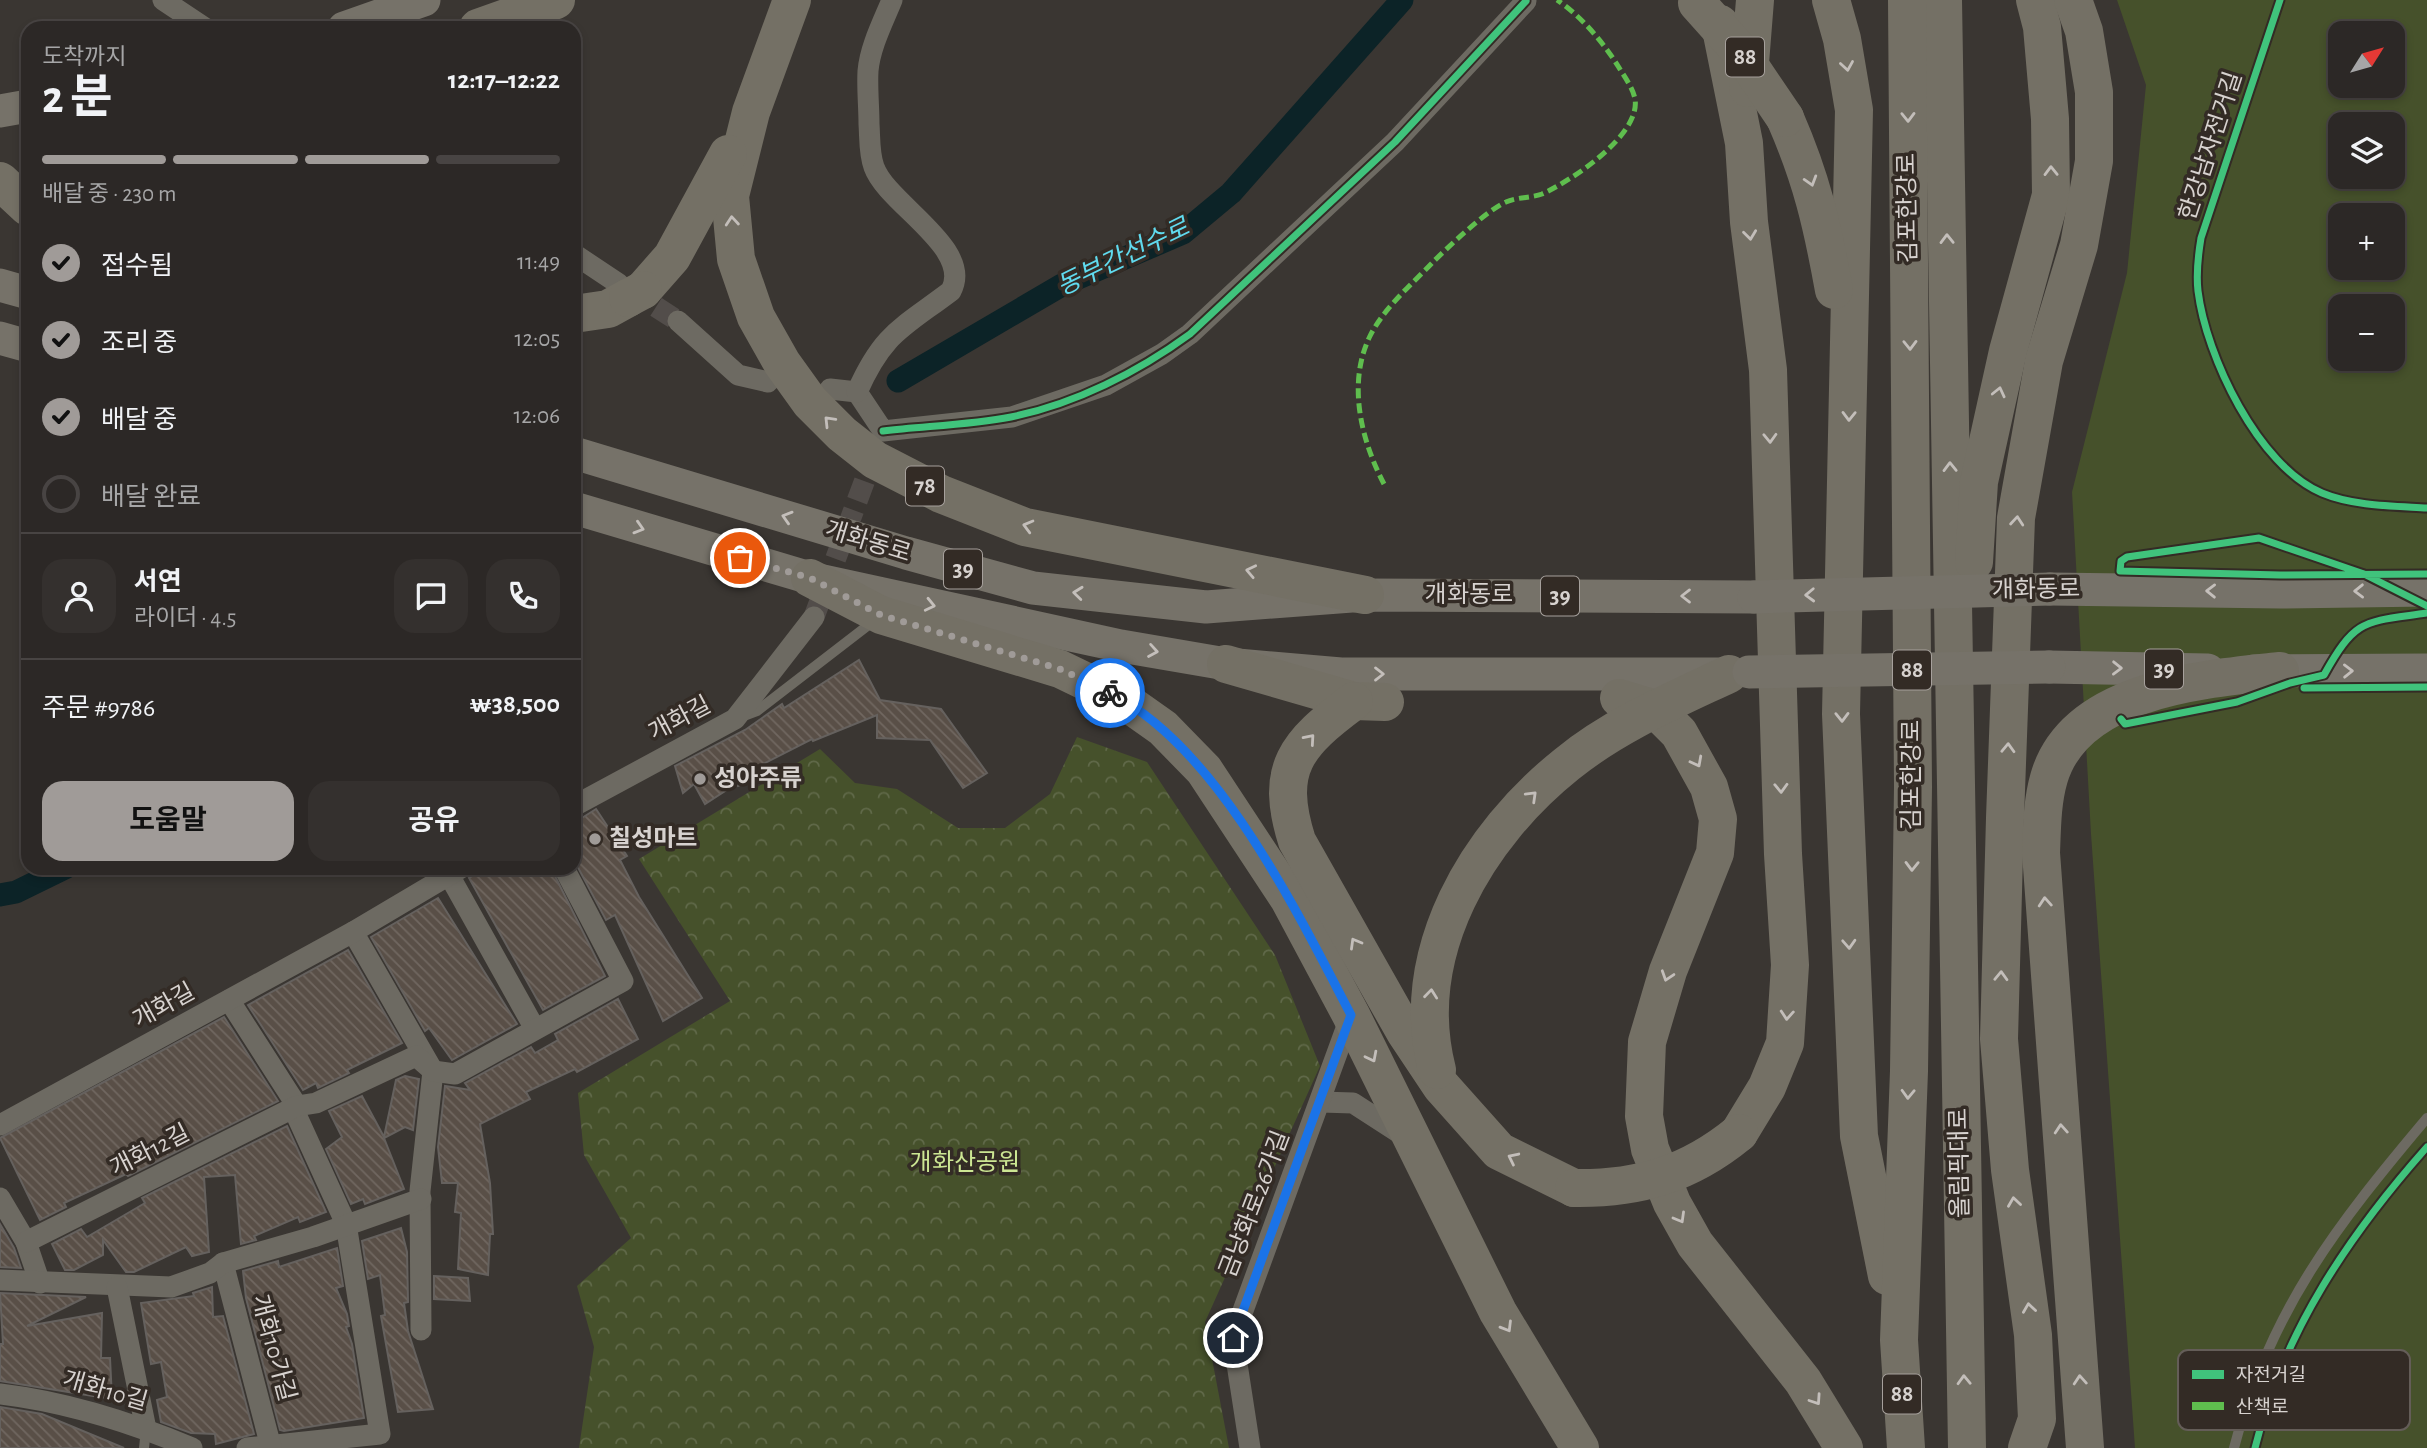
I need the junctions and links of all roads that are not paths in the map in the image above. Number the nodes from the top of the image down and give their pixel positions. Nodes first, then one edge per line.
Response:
1 (163, 0) edge
2 (424, 0) edge
3 (556, 0) edge
4 (792, 0) edge
5 (892, 0) edge
6 (1755, 0) edge
7 (1831, 0) edge
8 (1907, 0) edge
9 (1943, 0) edge
10 (2073, 0) edge
11 (1526, 1) edge
12 (1701, 1) edge
13 (2038, 13) edge
14 (194, 21) edge
15 (364, 21) edge
16 (498, 21) edge
17 (751, 112) junction
18 (1744, 143) junction
19 (0, 181) edge
20 (21, 200) edge
21 (581, 258) edge
22 (0, 285) edge
23 (630, 290) junction
24 (21, 291) edge
25 (581, 313) edge
26 (678, 321) tunnel mouth
27 (0, 338) edge
28 (21, 344) edge
29 (1850, 377) junction
30 (768, 382) dead end
31 (830, 389) dead end
32 (857, 392) junction
33 (581, 455) edge
34 (581, 510) edge
35 (810, 578) junction
36 (2427, 590) edge
37 (1366, 595) junction
38 (881, 615) junction
39 (814, 617) tunnel mouth
40 (1226, 664) junction
41 (2427, 670) edge
42 (2280, 671) junction
43 (1739, 673) junction
44 (1619, 698) dead end
45 (1655, 709) junction
46 (735, 719) junction
47 (581, 802) edge
48 (450, 875) edge
49 (457, 875) edge
50 (568, 875) edge
51 (1955, 878) junction
52 (353, 932) junction
53 (229, 1000) junction
54 (1351, 1015) junction
55 (535, 1030) junction
56 (433, 1071) junction
57 (1441, 1086) junction
58 (1390, 1093) junction
59 (1321, 1102) junction
60 (297, 1106) junction
61 (2427, 1118) edge
62 (0, 1125) edge
63 (1415, 1144) junction
64 (0, 1198) edge
65 (421, 1199) junction
66 (346, 1224) junction
67 (26, 1242) junction
68 (223, 1263) junction
69 (0, 1280) edge
70 (40, 1283) junction
71 (117, 1287) junction
72 (421, 1330) dead end
73 (1899, 1340) junction
74 (2267, 1350) edge
75 (0, 1395) edge
76 (2239, 1430) edge
77 (145, 1438) edge
78 (271, 1447) edge
79 (192, 1448) edge
80 (247, 1448) edge
81 (1250, 1448) edge
82 (1580, 1448) edge
83 (1608, 1448) edge
84 (1844, 1448) edge
85 (1906, 1448) edge
86 (1967, 1448) edge
87 (2027, 1448) edge
88 (2085, 1448) edge
89 (2234, 1448) edge

1 - 14 street
2 - 15 main road
3 - 16 highway
4 - 17 highway, 78
5 - 32 street
6 - 18 highway
7 -> 29 highway
8 -> 73 highway, 김포한강로 / 88
51 -> 9 highway, 김포한강로 / 88
87 -> 10 highway
11 - 32 street
12 - 18 highway
12 -> 29 highway, 88, bridge
51 -> 13 highway, 88
17 - 23 highway
37 -> 17 highway, 78
18 -> 57 highway, bridge
19 - 20 highway
21 - 23 street
22 - 24 main road
23 - 25 highway
26 - 30 street
27 - 28 main road
29 -> 73 highway
31 - 32 street
37 -> 33 main road, 개화동로 / 39
34 -> 35 main road, 개화동로 / 39
35 - 38 highway
35 -> 40 main road, 개화동로 / 39
36 -> 37 main road, 개화동로 / 39, bridge
38 - 46 lane
38 - 54 highway
39 - 46 street, 개화길
40 -> 43 main road, 개화동로 / 39
57 -> 40 highway
42 -> 41 main road, 개화동로 / 39
43 -> 42 main road, 개화동로 / 39, bridge
88 -> 42 highway
43 - 45 highway
44 - 45 highway
57 -> 45 highway
45 -> 84 highway
46 - 47 street, 개화길
48 - 52 street, 개화길
49 - 55 street, 개화길
50 - 55 street, 개화12길
86 -> 51 highway, 올림픽대로 / 88
52 - 53 street, 개화길
52 - 56 street
53 - 60 street
53 - 62 street, 개화길
54 -> 58 highway
54 - 59 street, 금낭화로26가길
55 - 56 street, 개화12길
56 - 60 street, 개화12길
56 - 65 street
58 - 63 highway
58 - 83 highway
59 - 63 street
59 - 81 street, 금낭화로26가길
60 - 66 street
60 - 67 street, 개화12길
61 - 74 lane
63 -> 82 highway
64 - 67 street
65 - 66 street
65 - 72 street
66 - 68 street
66 - 78 street
67 - 70 street
68 - 71 street
68 - 78 street, 개화10가길
69 - 70 street
70 - 71 street
71 - 77 street
73 - 85 highway, 88
75 - 77 street, 개화10길
76 - 89 lane
77 - 79 street, 개화10길
78 - 80 street

